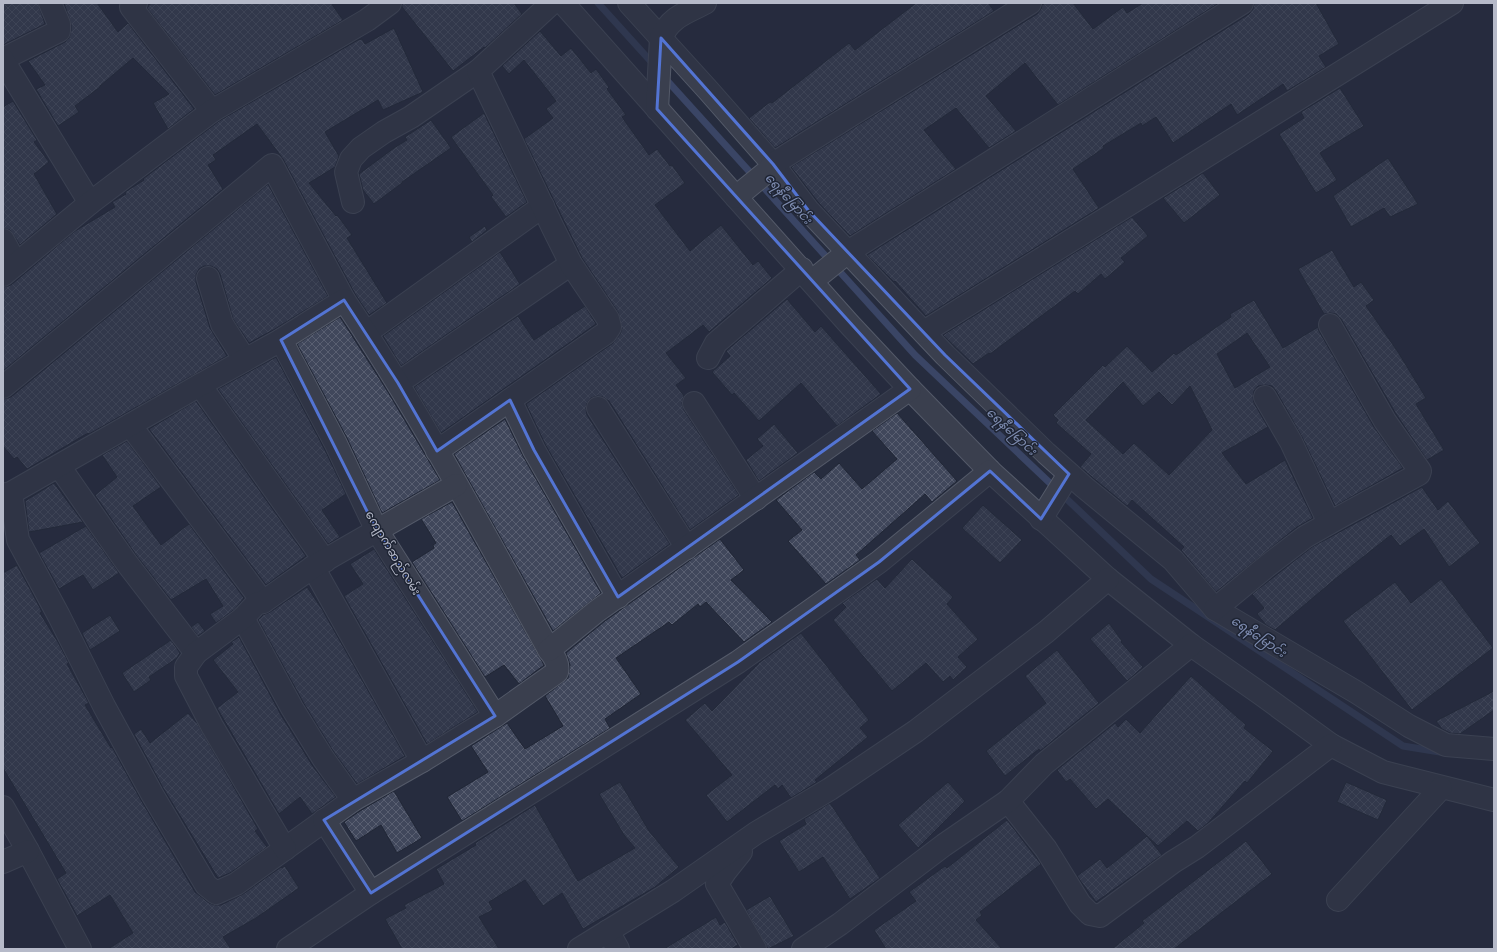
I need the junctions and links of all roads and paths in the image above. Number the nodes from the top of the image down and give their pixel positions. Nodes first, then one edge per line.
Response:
1 (50, 3) edge
2 (136, 3) edge
3 (390, 3) edge
4 (552, 3) edge
5 (563, 3) edge
6 (629, 3) edge
7 (705, 3) edge
8 (1030, 3) edge
9 (1242, 3) edge
10 (1452, 3) edge
11 (661, 43) junction
12 (3, 60) edge
13 (478, 71) junction
14 (657, 105) junction
15 (212, 111) junction
16 (771, 167) junction
17 (740, 194) junction
18 (353, 202) dead end
19 (90, 203) junction
20 (543, 206) junction
21 (3, 240) edge
22 (846, 254) junction
23 (571, 264) junction
24 (10, 269) edge
25 (810, 276) junction
26 (208, 278) dead end
27 (344, 300) junction
28 (1330, 325) dead end
29 (924, 332) junction
30 (366, 333) junction
31 (281, 340) junction
32 (708, 358) dead end
33 (245, 360) junction
34 (398, 383) junction
35 (200, 385) junction
36 (3, 387) edge
37 (910, 389) junction
38 (1265, 397) dead end
39 (510, 400) junction
40 (694, 403) dead end
41 (598, 408) dead end
42 (130, 425) junction
43 (438, 451) junction
44 (59, 466) junction
45 (990, 471) junction
46 (1067, 476) junction
47 (456, 485) junction
48 (7, 494) edge
49 (756, 499) junction
50 (1043, 515) junction
51 (1329, 523) junction
52 (376, 529) junction
53 (686, 548) junction
54 (319, 564) junction
55 (1108, 579) junction
56 (618, 597) junction
57 (263, 602) junction
58 (1215, 609) junction
59 (243, 618) junction
60 (1191, 645) junction
61 (549, 650) junction
62 (196, 653) junction
63 (495, 716) junction
64 (1331, 745) junction
65 (1494, 750) edge
66 (422, 761) junction
67 (1441, 788) junction
68 (353, 800) junction
69 (1494, 800) edge
70 (1008, 802) junction
71 (3, 807) edge
72 (324, 820) junction
73 (756, 833) junction
74 (284, 849) junction
75 (28, 851) junction
76 (3, 862) edge
77 (371, 893) junction
78 (1338, 900) dead end
79 (608, 930) junction
80 (73, 947) edge
81 (288, 949) edge
82 (579, 949) edge
83 (618, 949) edge
84 (755, 949) edge
85 (803, 949) edge

1 - 12 street
2 - 15 street
3 - 15 street
4 - 13 street
5 - 14 street
6 - 11 street
7 - 11 street
8 - 16 street
9 - 22 street
10 - 29 street
11 - 14 street
11 - 16 street
12 - 19 street
13 - 18 street
13 - 20 street
14 - 17 street
15 - 19 street
16 - 17 street
16 - 22 street
17 - 25 street
19 - 24 street
20 - 23 street
20 - 30 street
21 - 24 street
22 - 25 street
22 - 29 street
23 - 34 street
23 - 39 street
25 - 32 street
25 - 37 street
26 - 33 street
27 - 30 street
27 - 31 street
27 - 36 street
28 - 51 street
29 - 46 street
30 - 34 street
31 - 33 street
31 - 52 street, ကျောက်ဆည်လမ်း
33 - 35 street
34 - 43 street
35 - 42 street
35 - 54 street
37 - 45 street
37 - 49 street
38 - 51 street
39 - 43 street
39 - 56 street
40 - 49 street
41 - 53 street
42 - 44 street
42 - 57 street
43 - 47 street
44 - 48 street
44 - 62 street
45 - 50 street
45 - 77 street
46 - 50 street
46 - 58 street
47 - 52 street
47 - 61 street
48 - 74 street
49 - 53 street
50 - 55 street
51 - 58 street
52 - 54 street
52 - 63 street, ကျောက်ဆည်လမ်း
53 - 56 street
54 - 57 street
54 - 66 street
55 - 60 street
55 - 73 street
56 - 61 street
57 - 59 street
58 - 65 street
59 - 62 street
59 - 68 street
60 - 64 street
60 - 70 street
61 - 63 street
62 - 74 street
63 - 66 street
64 - 67 street
64 - 70 street
66 - 68 street
67 - 69 street
67 - 78 street
68 - 72 street
70 - 85 street
71 - 75 street
72 - 74 street
72 - 77 street
73 - 79 street
73 - 84 street
75 - 76 street
75 - 80 street
77 - 81 street
79 - 82 street
79 - 83 street

